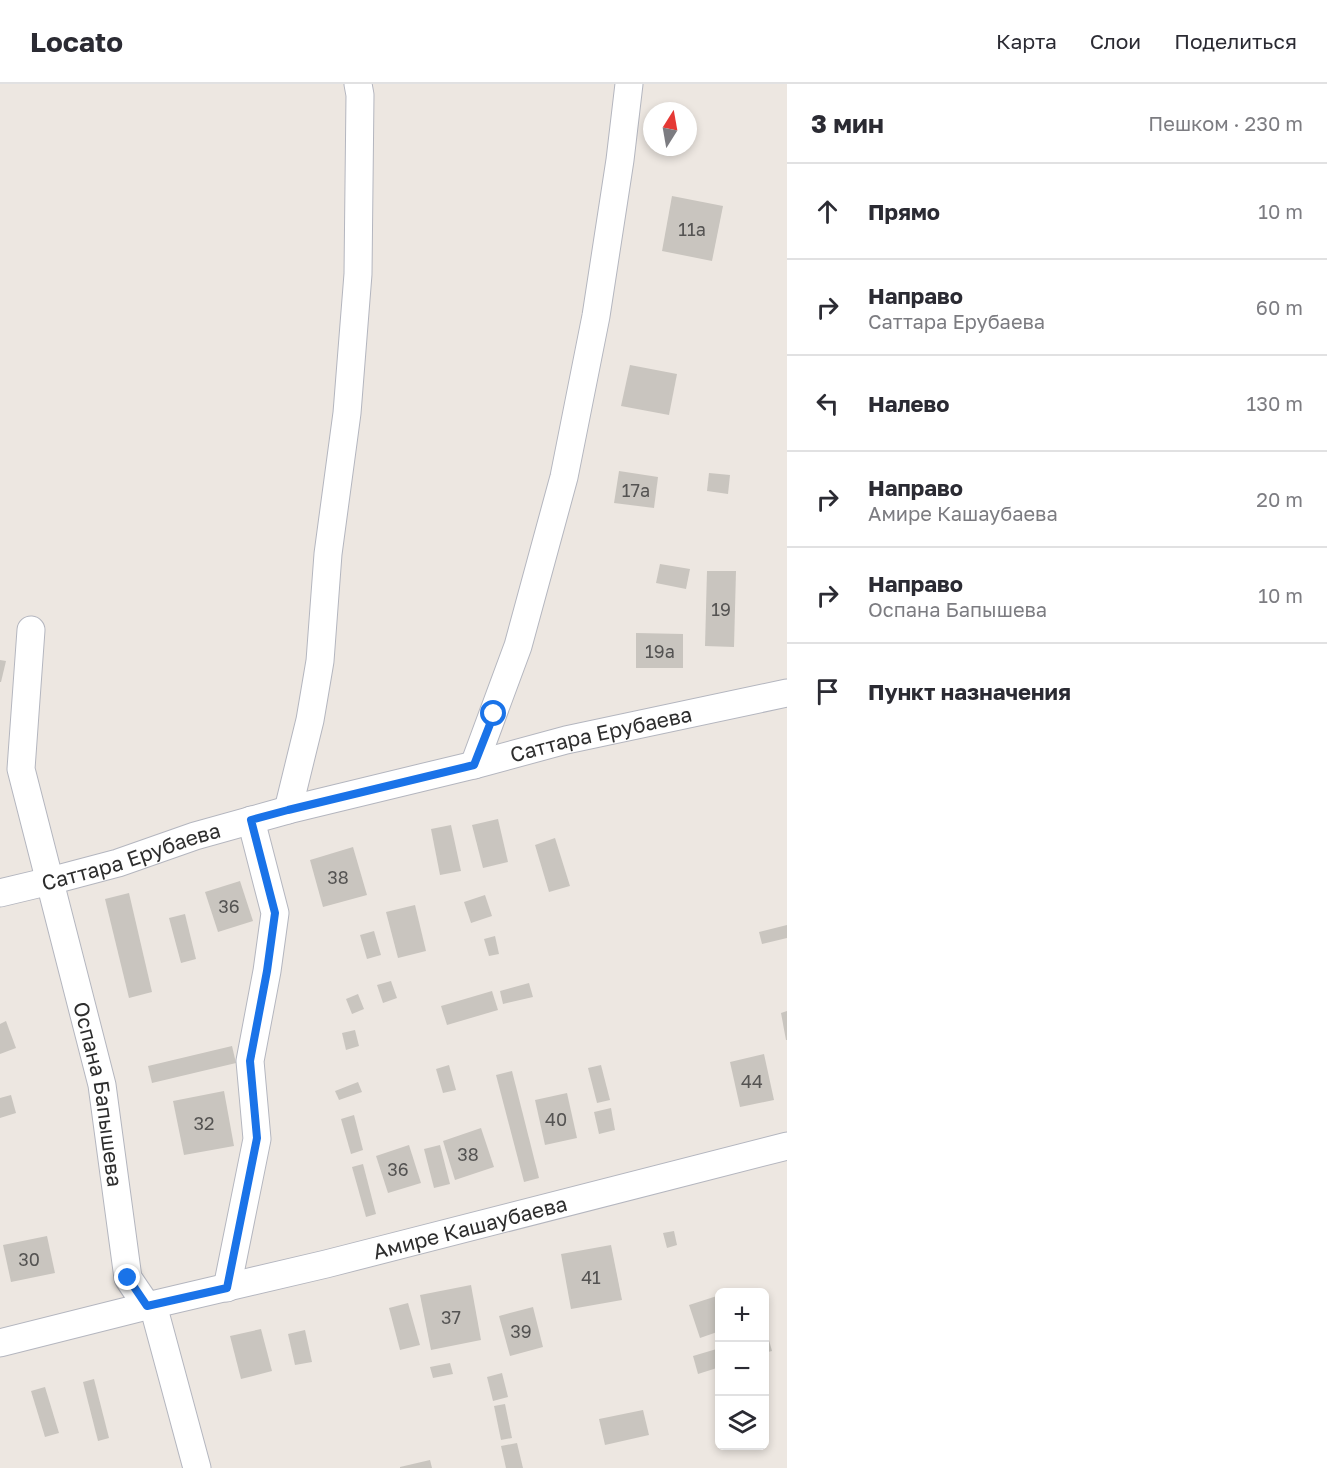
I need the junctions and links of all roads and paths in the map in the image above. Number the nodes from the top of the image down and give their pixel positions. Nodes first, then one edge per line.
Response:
1 (358, 84) edge
2 (629, 84) edge
3 (31, 630) dead end
4 (783, 699) edge
5 (474, 765) junction
6 (288, 810) junction
7 (251, 820) junction
8 (50, 881) junction
9 (0, 893) edge
10 (787, 1146) edge
11 (227, 1288) junction
12 (150, 1306) junction
13 (0, 1343) edge
14 (197, 1468) edge

1 - 6 street
2 - 5 street
3 - 8 street, Оспана Бапышева
4 - 5 street, Саттара Ерубаева
5 - 6 street, Саттара Ерубаева
6 - 7 street, Саттара Ерубаева
7 - 8 street, Саттара Ерубаева
7 - 11 street
8 - 9 street, Саттара Ерубаева
8 - 12 street, Оспана Бапышева
10 - 11 street, Амире Кашаубаева
11 - 12 street, Амире Кашаубаева
12 - 13 street, Амире Кашаубаева
12 - 14 street, Оспана Бапышева

